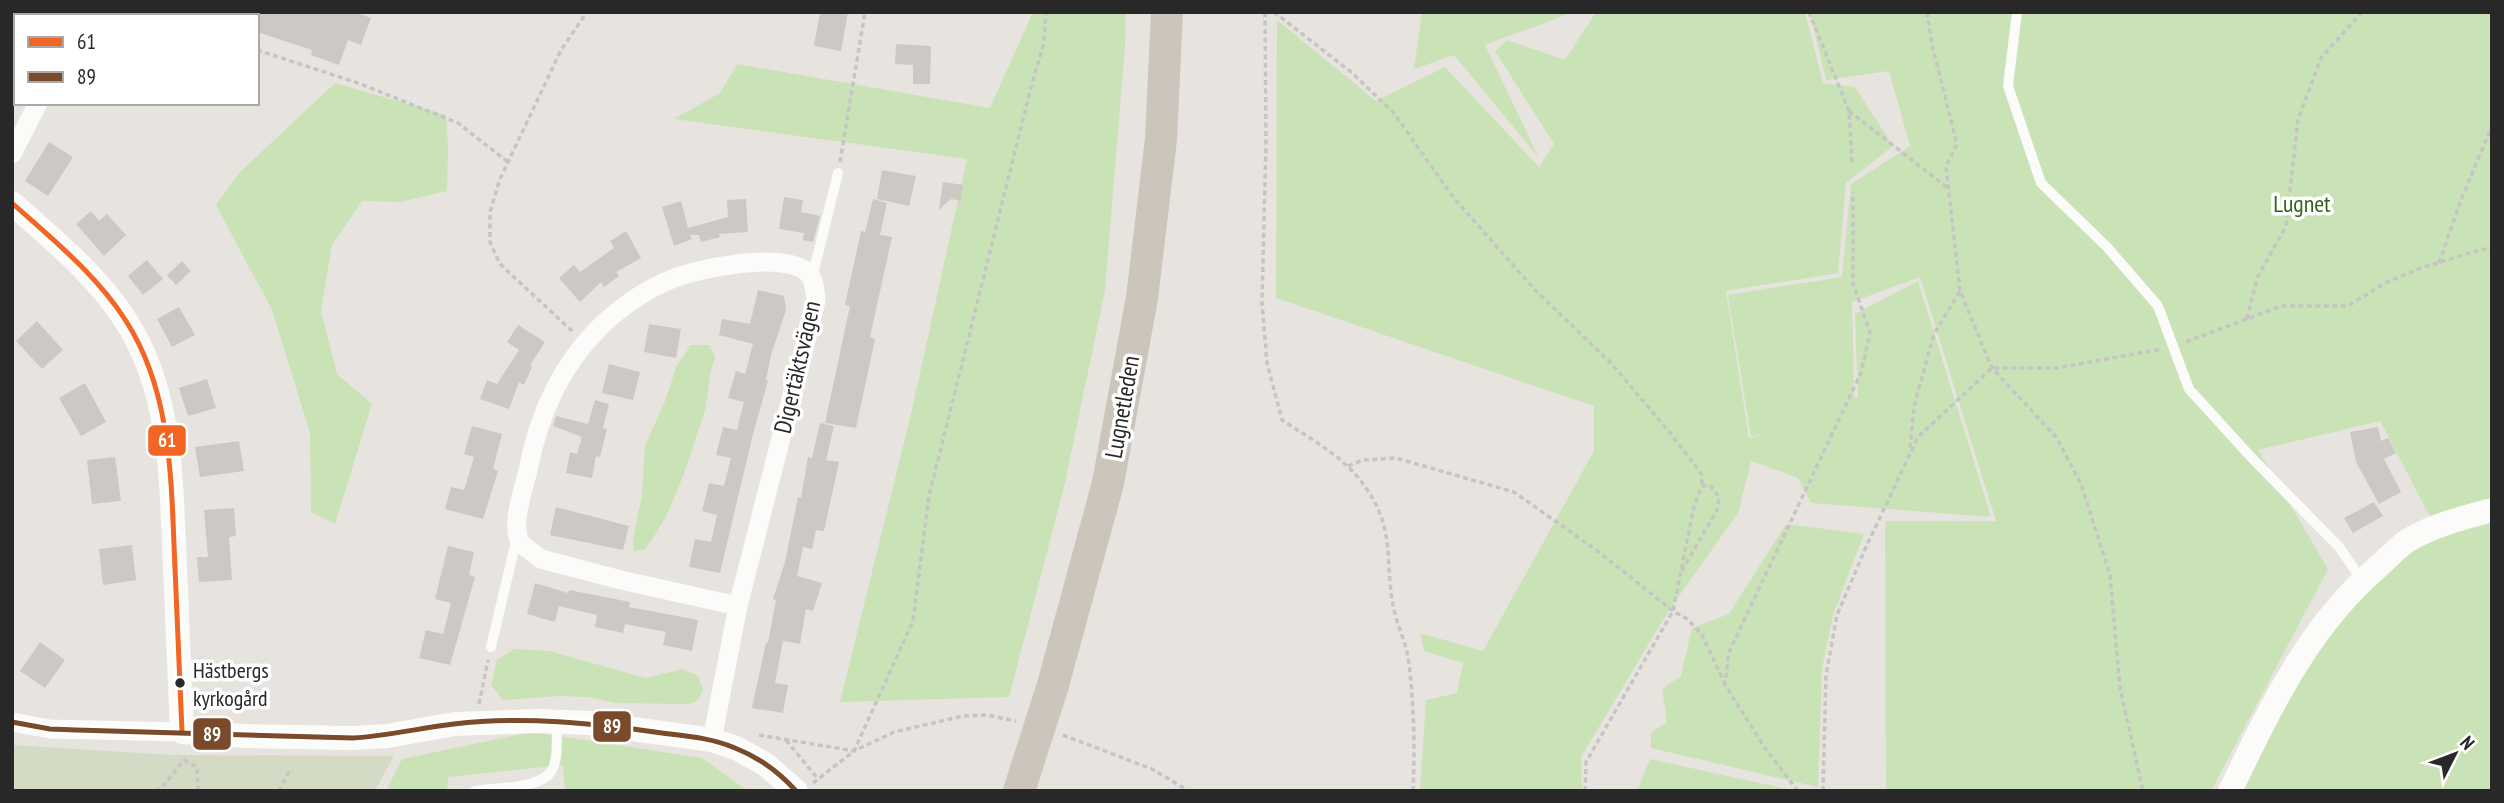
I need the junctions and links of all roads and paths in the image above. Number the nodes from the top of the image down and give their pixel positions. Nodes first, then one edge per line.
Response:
1 (587, 12) edge
2 (865, 12) edge
3 (1046, 12) edge
4 (1167, 12) edge
5 (1265, 12) edge
6 (1274, 12) edge
7 (1809, 12) edge
8 (1927, 12) edge
9 (2017, 12) edge
10 (2362, 12) edge
11 (259, 51) edge
12 (37, 105) edge
13 (1850, 111) junction
14 (2492, 125) edge
15 (12, 155) edge
16 (508, 162) junction
17 (1852, 164) dead end
18 (838, 173) joint
19 (1949, 189) junction
20 (1853, 192) dead end
21 (12, 203) edge
22 (2492, 252) edge
23 (2439, 263) junction
24 (812, 278) junction
25 (1960, 291) junction
26 (2247, 319) junction
27 (585, 344) junction
28 (2174, 347) junction
29 (1992, 368) junction
30 (1910, 454) junction
31 (1348, 466) junction
32 (1702, 486) junction
33 (2492, 510) edge
34 (517, 537) junction
35 (1681, 572) junction
36 (2362, 580) junction
37 (738, 606) junction
38 (1673, 611) junction
39 (491, 648) joint
40 (1725, 685) junction
41 (487, 709) dead end
42 (557, 721) junction
43 (12, 722) edge
44 (1021, 722) dead end
45 (182, 732) junction
46 (749, 733) dead end
47 (1060, 733) dead end
48 (785, 739) junction
49 (712, 740) junction
50 (854, 751) junction
51 (289, 771) dead end
52 (818, 779) junction
53 (165, 784) junction
54 (803, 788) edge
55 (155, 791) edge
56 (162, 791) edge
57 (198, 791) edge
58 (279, 791) edge
59 (475, 791) edge
60 (1019, 791) edge
61 (1189, 791) edge
62 (1413, 791) edge
63 (1586, 791) edge
64 (1798, 791) edge
65 (1823, 791) edge
66 (2143, 791) edge
67 (2230, 791) edge

1 - 16 path
2 - 18 path
3 - 50 path
4 - 60 highway, Lugnetleden
5 - 31 path
6 - 32 path
7 - 13 path
8 - 19 path
9 - 28 lane
10 - 26 path
11 - 16 path
12 - 15 street
13 - 17 path
13 - 19 path
14 - 23 path
16 - 27 path
18 - 24 lane
19 - 25 path
20 - 40 path
21 - 45 street
22 - 23 path
23 - 26 path
24 - 27 street, Digertäktsvägen
24 - 37 street, Digertäktsvägen
25 - 29 path
25 - 30 path
26 - 28 path
27 - 34 street, Digertäktsvägen
28 - 29 path
28 - 36 lane
29 - 30 path
29 - 66 path
30 - 65 path
31 - 38 path
31 - 62 path
32 - 35 path
32 - 35 path
33 - 36 street
34 - 37 street
34 - 39 lane
35 - 38 path
36 - 67 street
37 - 49 street, Digertäktsvägen
38 - 40 path
38 - 63 path
39 - 41 path
40 - 64 path
42 - 45 street
42 - 49 street
42 - 59 lane
43 - 45 street
44 - 50 path
46 - 48 path
47 - 61 path
48 - 50 path
48 - 52 path
49 - 54 street
50 - 52 path
51 - 58 path
52 - 54 path
53 - 55 path
53 - 56 path
53 - 57 path

